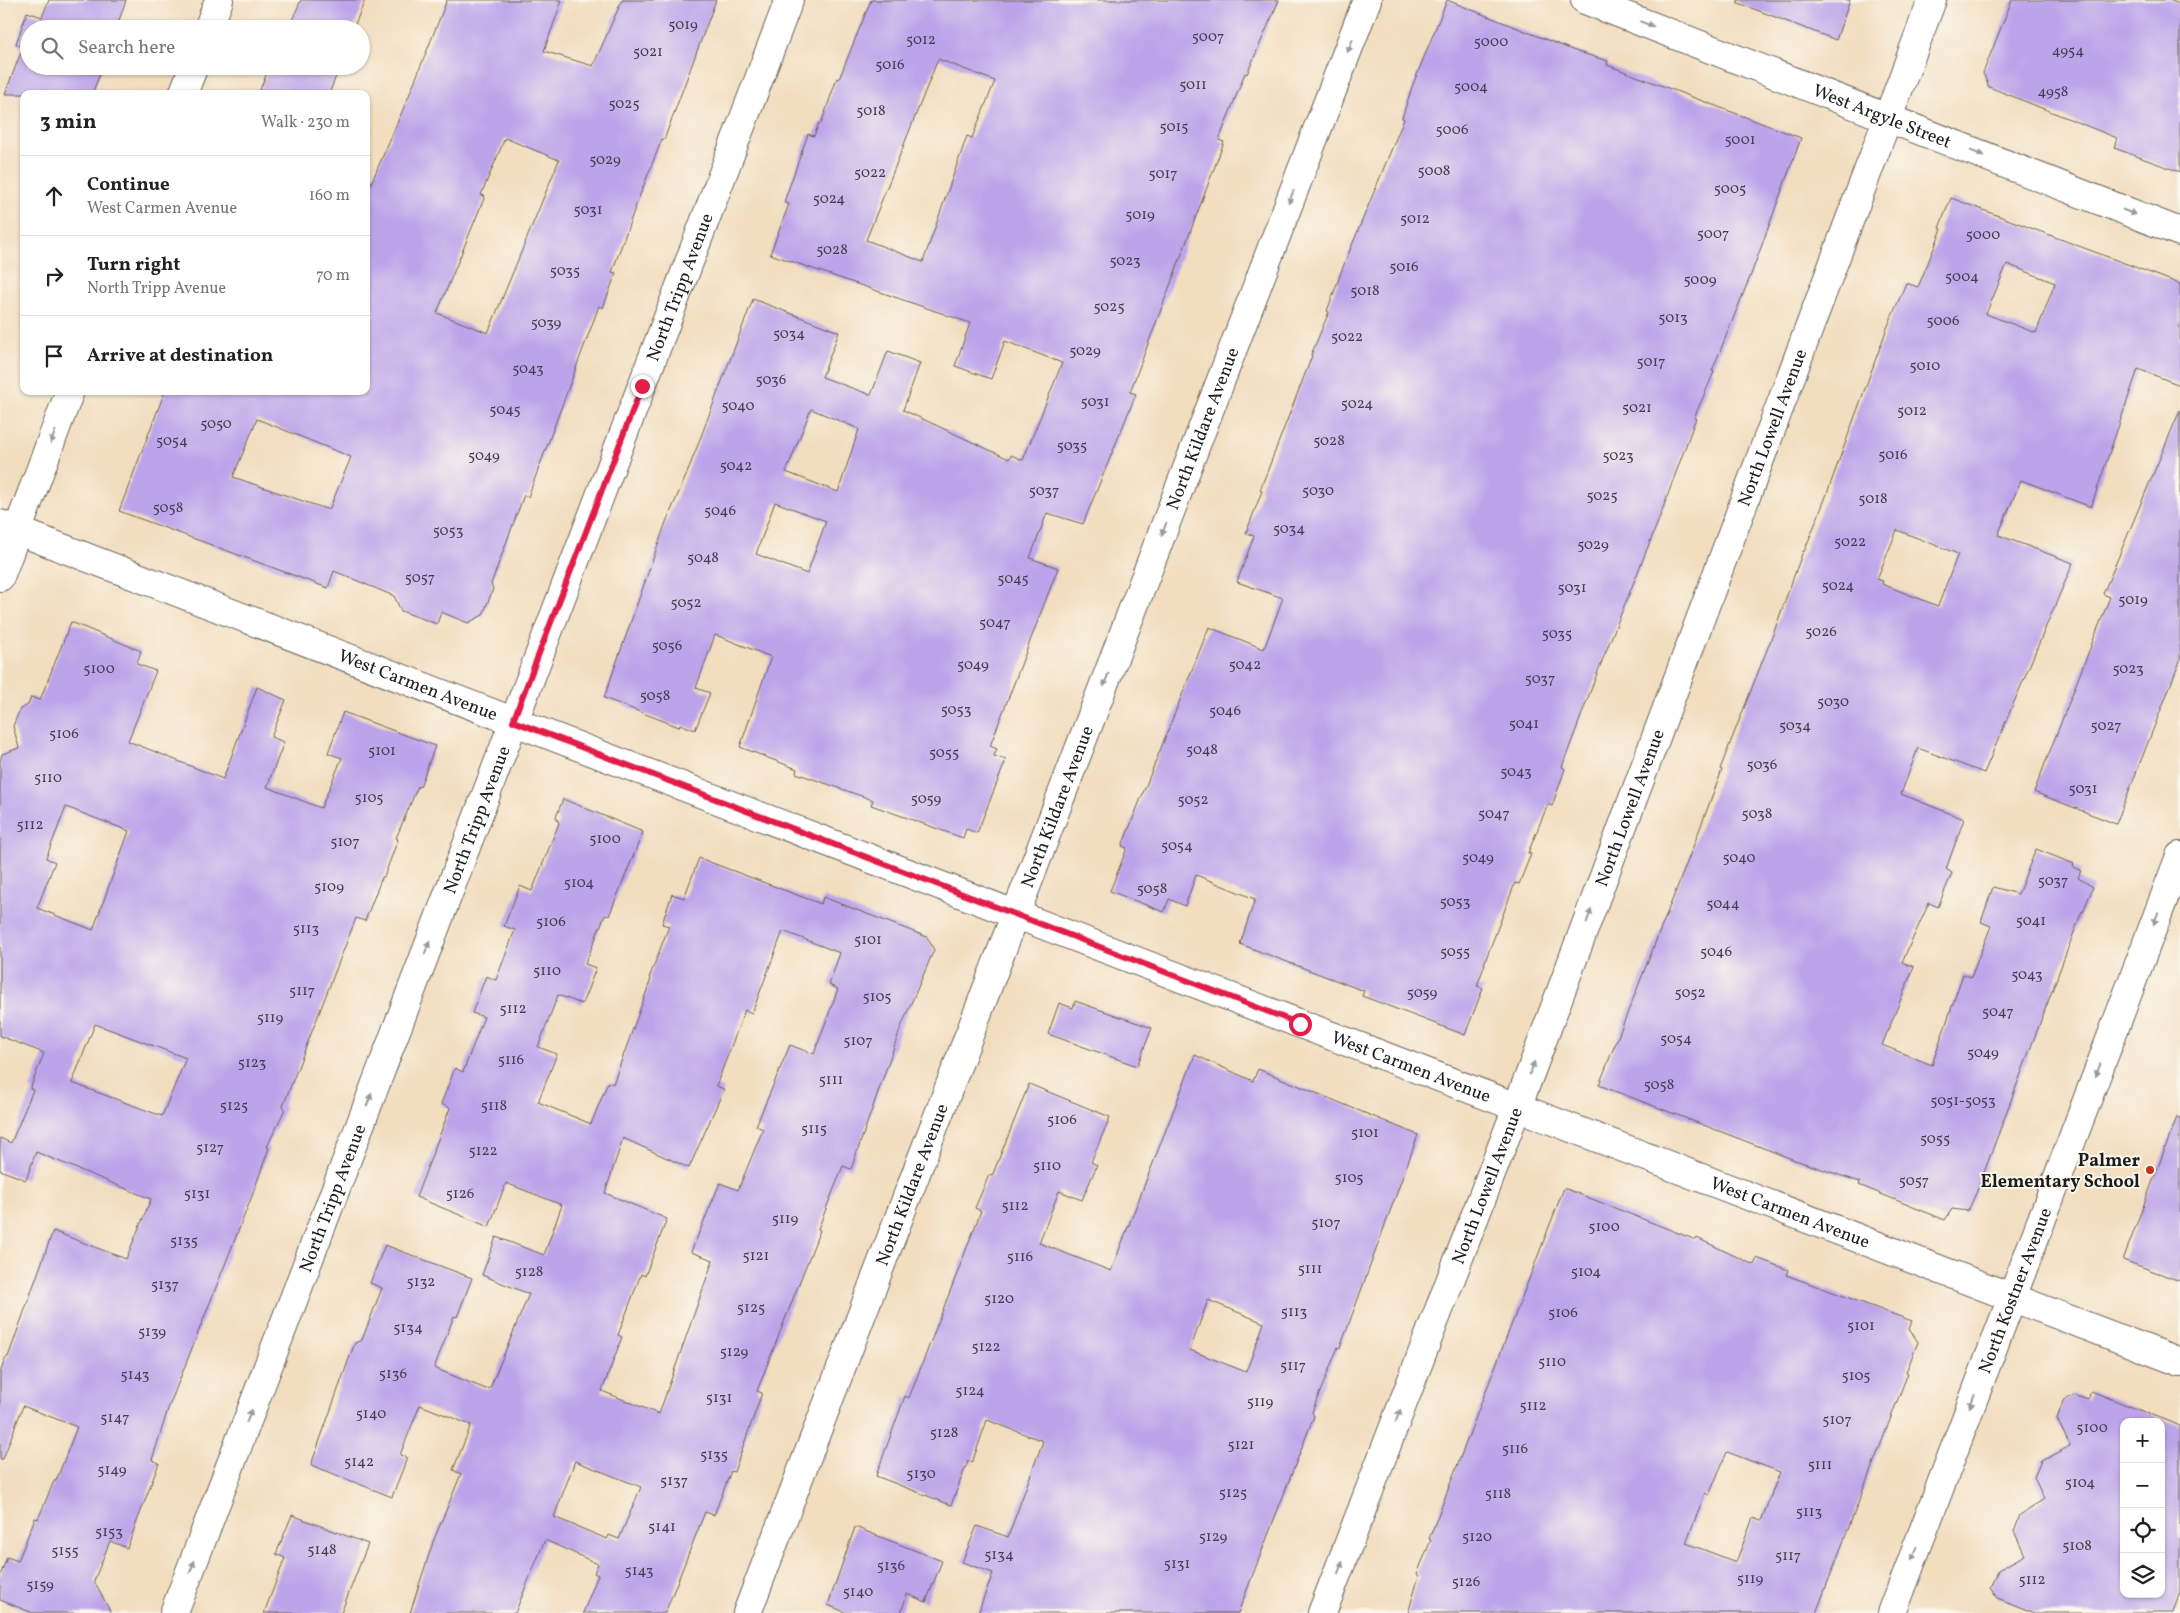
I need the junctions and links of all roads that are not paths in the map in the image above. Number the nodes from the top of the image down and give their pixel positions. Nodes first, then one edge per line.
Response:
1 (219, 0) edge
2 (789, 0) edge
3 (1367, 0) edge
4 (1585, 0) edge
5 (1932, 0) edge
6 (211, 20) edge
7 (190, 75) edge
8 (185, 90) edge
9 (1887, 118) junction
10 (2180, 232) edge
11 (68, 395) edge
12 (9, 528) edge
13 (0, 577) edge
14 (513, 721) junction
15 (2180, 856) edge
16 (1016, 915) junction
17 (1517, 1108) junction
18 (2011, 1298) junction
19 (2180, 1362) edge
20 (174, 1613) edge
21 (747, 1613) edge
22 (1322, 1613) edge
23 (1892, 1613) edge

1 - 6 street
2 - 14 street, North Tripp Avenue
3 -> 16 street, North Kildare Avenue
4 -> 9 street, West Argyle Street
5 - 9 street, North Lowell Avenue
7 - 8 street
9 -> 10 street, West Argyle Street
17 -> 9 street, North Lowell Avenue
11 -> 12 street
12 - 13 street
12 - 14 street, West Carmen Avenue
14 - 16 street, West Carmen Avenue
20 -> 14 street, North Tripp Avenue
15 -> 18 street, North Kostner Avenue
16 - 17 street, West Carmen Avenue
16 - 21 street, North Kildare Avenue
17 - 18 street, West Carmen Avenue
22 -> 17 street, North Lowell Avenue
18 - 19 street, West Carmen Avenue
18 -> 23 street, North Kostner Avenue

